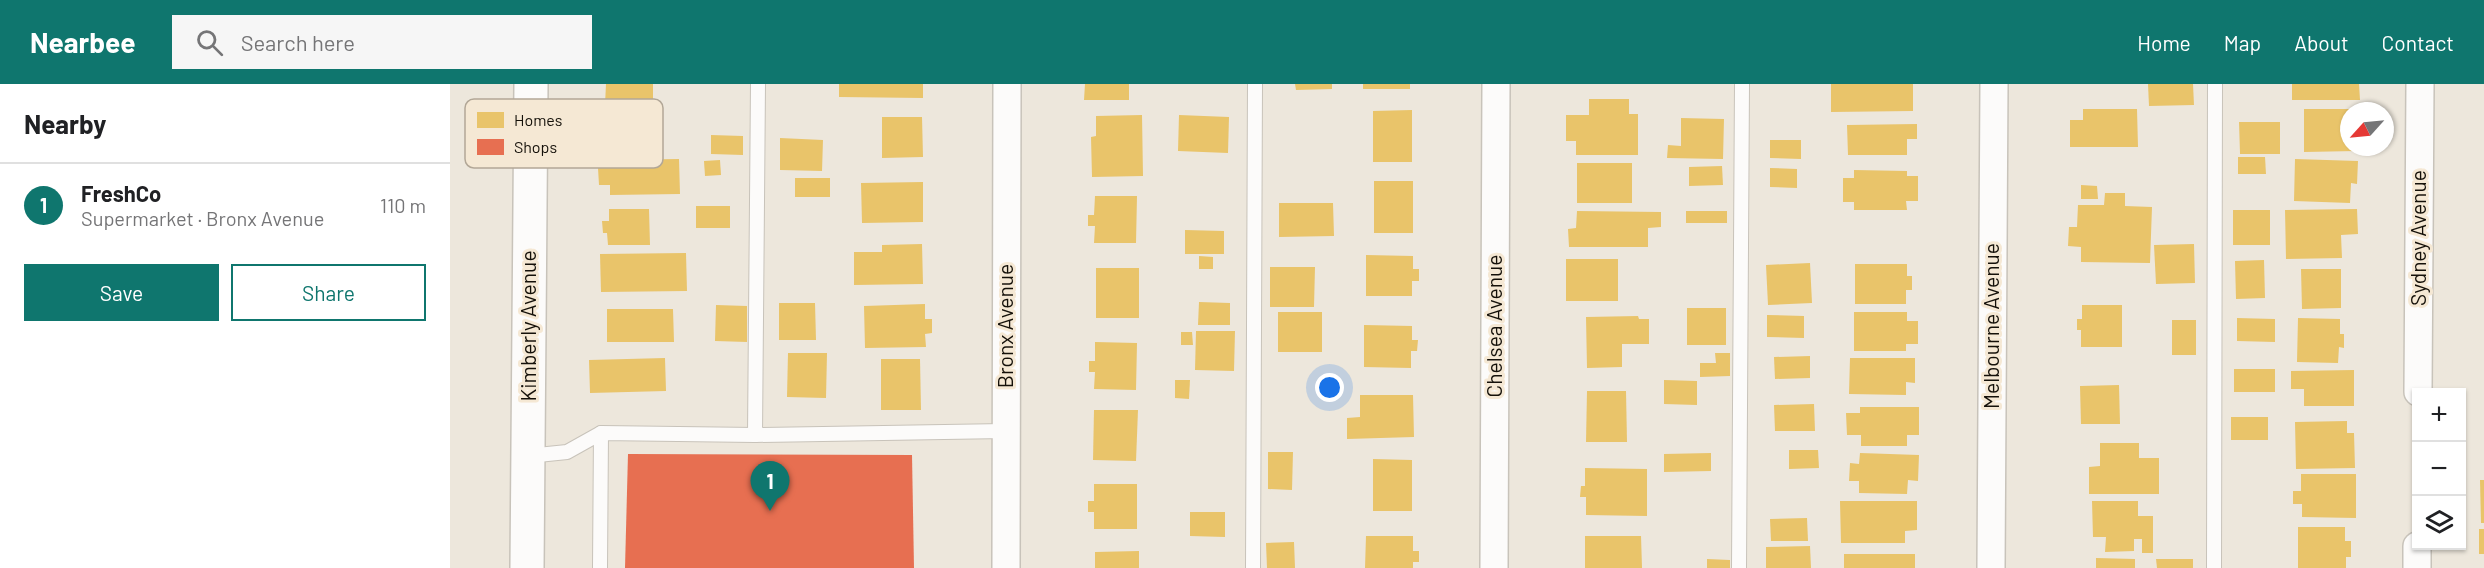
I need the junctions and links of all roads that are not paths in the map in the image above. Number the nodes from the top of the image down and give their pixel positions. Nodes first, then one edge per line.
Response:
1 (531, 84) edge
2 (758, 84) edge
3 (1007, 84) edge
4 (1255, 84) edge
5 (1496, 84) edge
6 (1742, 84) edge
7 (1994, 84) edge
8 (2216, 84) edge
9 (2420, 84) edge
10 (531, 99) edge
11 (530, 168) edge
12 (2418, 388) edge
13 (1005, 431) junction
14 (601, 433) junction
15 (754, 435) junction
16 (528, 456) junction
17 (2417, 550) edge
18 (527, 568) edge
19 (600, 568) edge
20 (1006, 568) edge
21 (1253, 568) edge
22 (1494, 568) edge
23 (1739, 568) edge
24 (1991, 568) edge
25 (2214, 568) edge
26 (2417, 568) edge

1 - 10 street, Kimberly Avenue
2 - 15 lane
3 - 13 street, Bronx Avenue
4 - 21 lane
5 - 22 street, Chelsea Avenue
6 - 23 lane
7 - 24 street, Melbourne Avenue
8 - 25 lane
9 - 12 street, Sydney Avenue
11 - 16 street, Kimberly Avenue
13 - 15 lane
13 - 20 street, Bronx Avenue
14 - 15 lane
14 - 16 lane
14 - 19 lane
16 - 18 street, Kimberly Avenue
17 - 26 street

